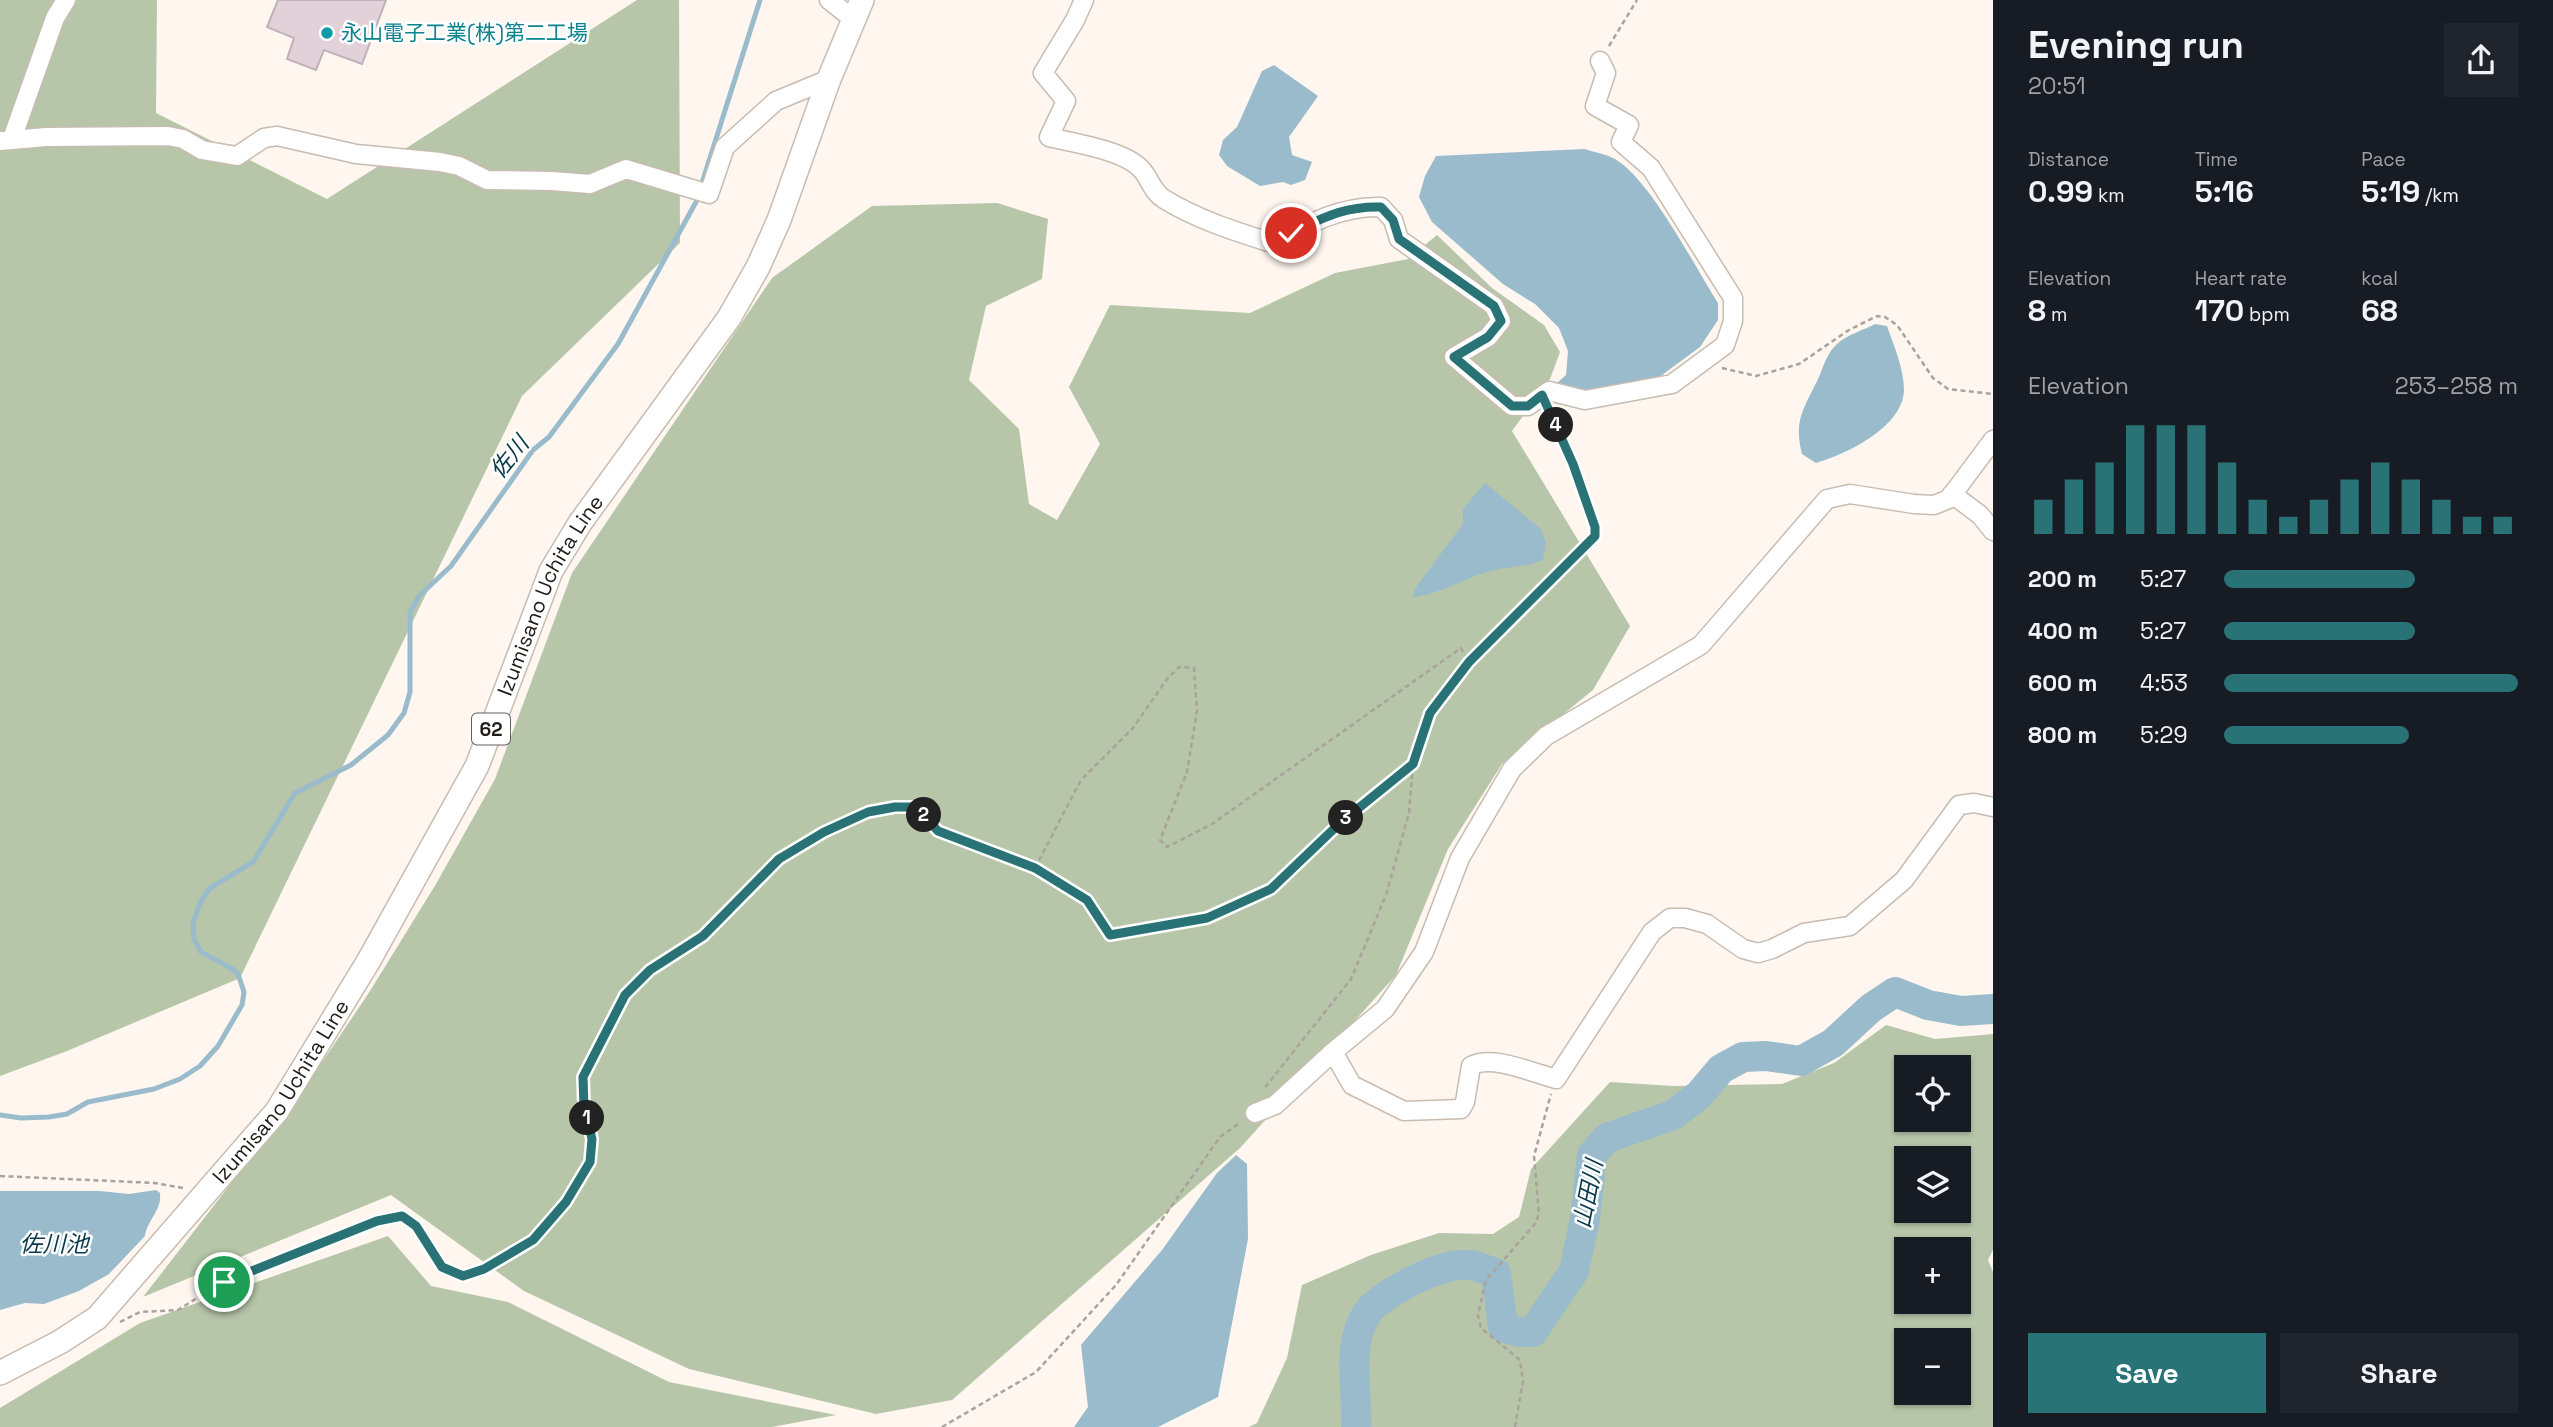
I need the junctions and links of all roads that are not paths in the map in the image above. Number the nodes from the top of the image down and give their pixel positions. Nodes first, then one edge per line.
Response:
1 (66, 0) edge
2 (829, 0) edge
3 (1084, 0) edge
4 (858, 9) edge
5 (1600, 61) road end
6 (829, 79) junction
7 (6, 140) edge
8 (1993, 440) edge
9 (1952, 494) junction
10 (1993, 531) edge
11 (1993, 807) edge
12 (1333, 1052) junction
13 (1255, 1113) road end
14 (0, 1373) edge

1 - 7 street
2 - 4 street
3 - 5 street
4 - 6 main road, Izumisano Uchita Line / 62
6 - 7 street
6 - 14 main road, Izumisano Uchita Line / 62
8 - 9 street
9 - 10 street
9 - 12 street
11 - 12 street
12 - 13 street

